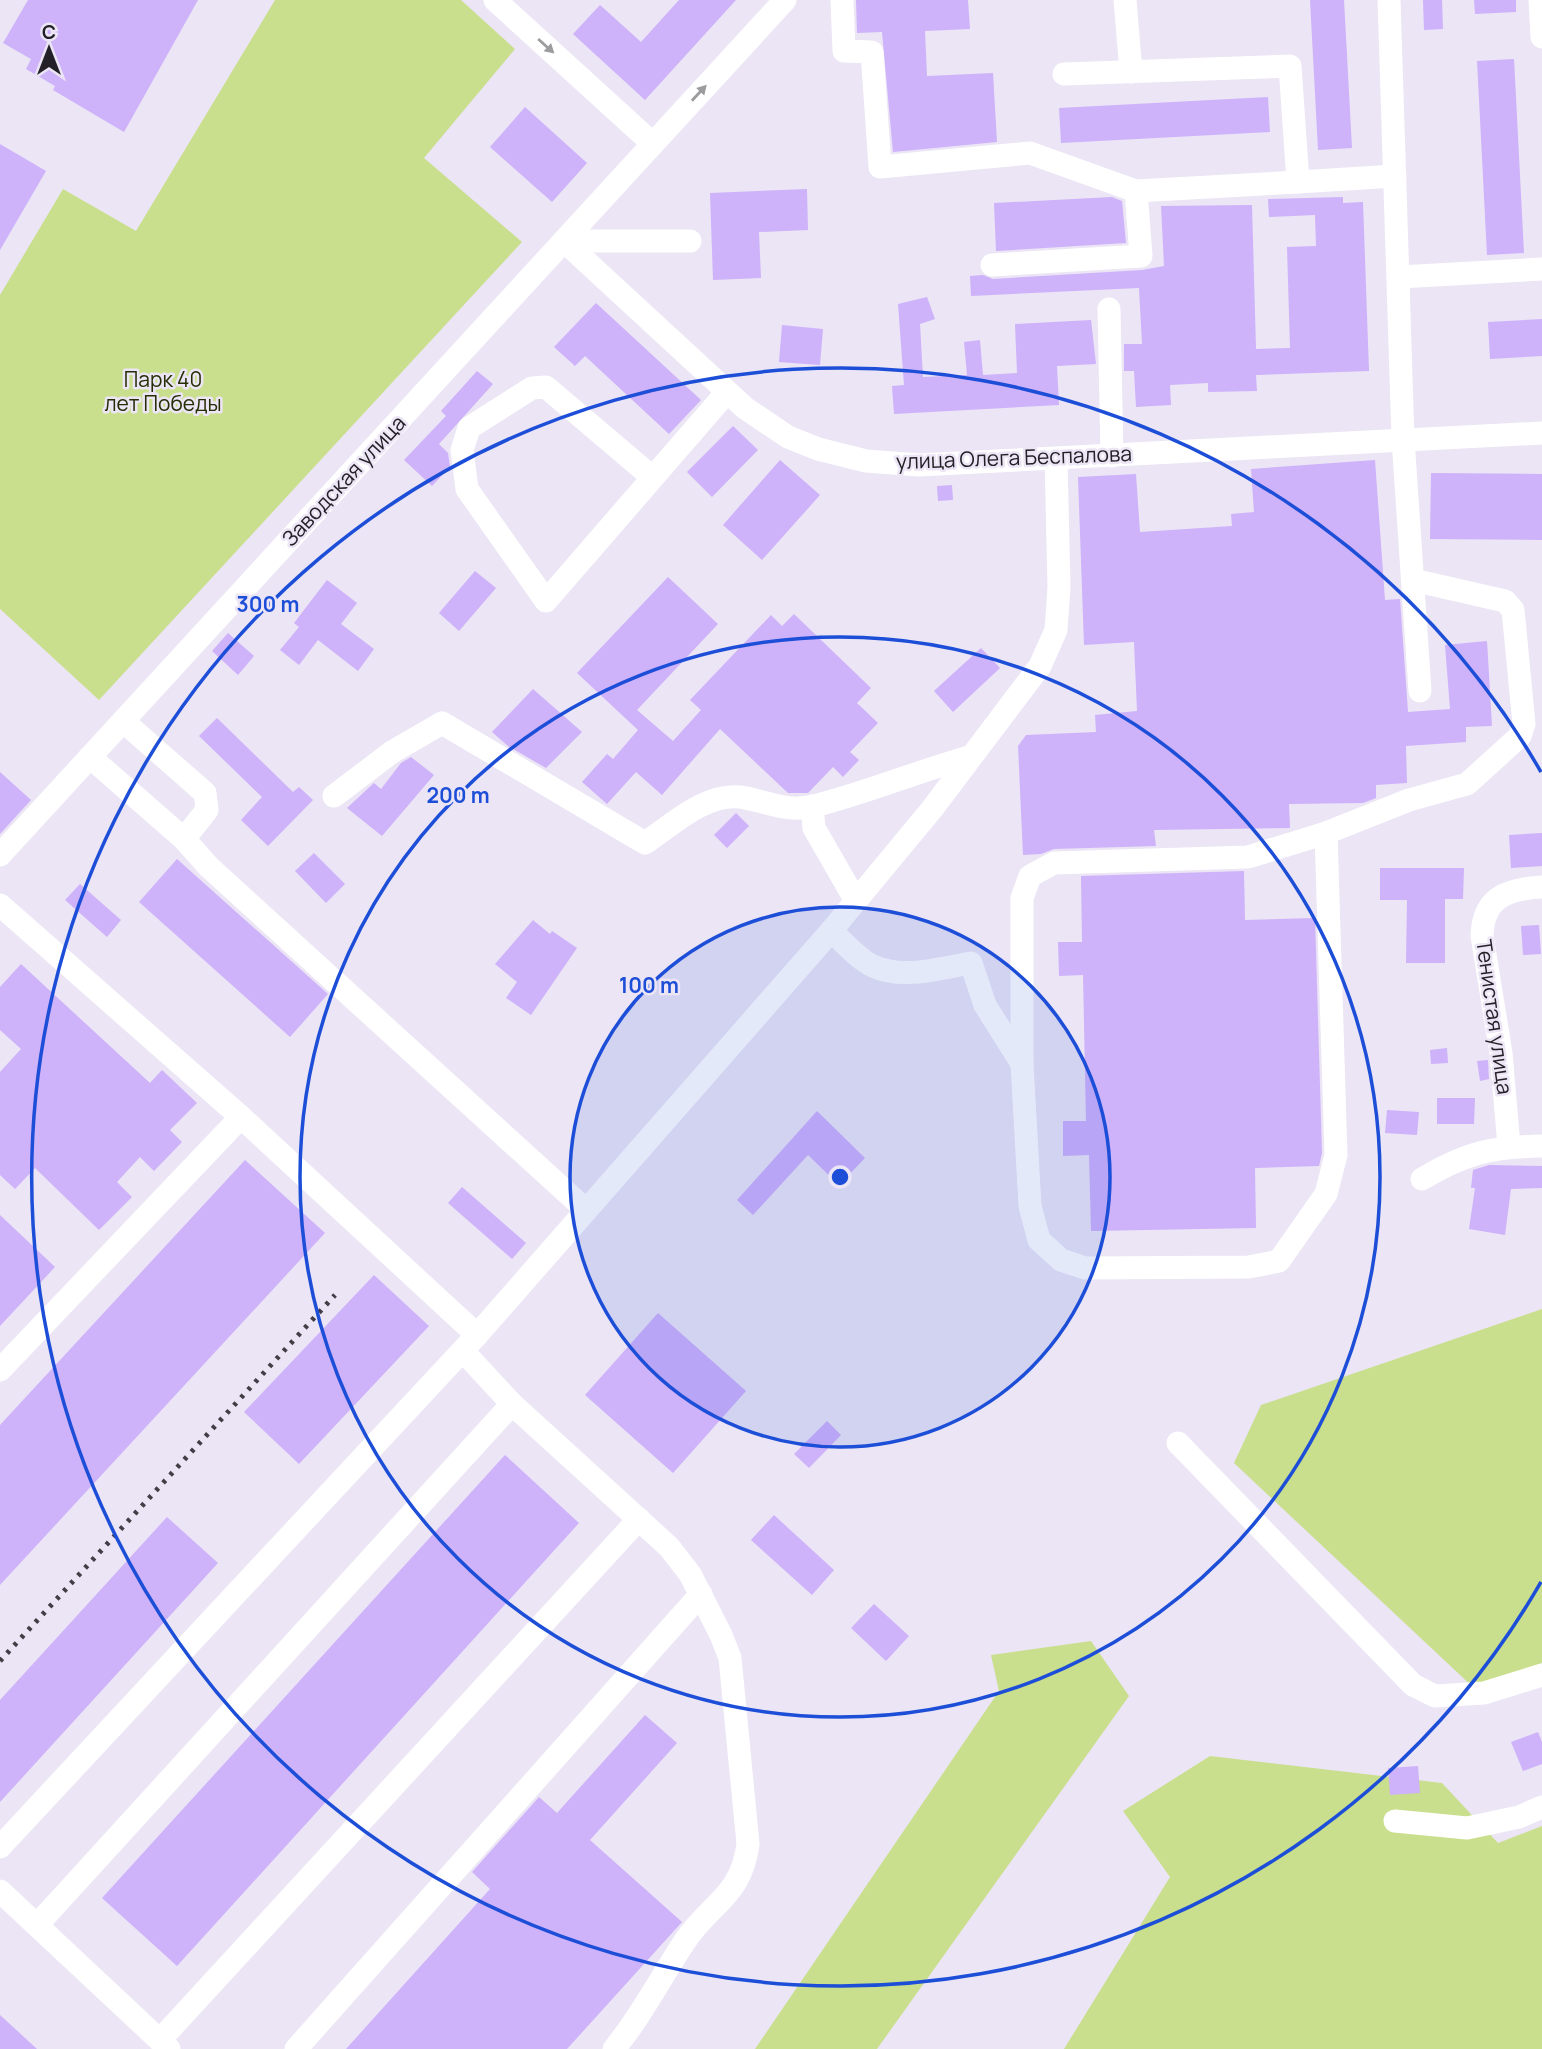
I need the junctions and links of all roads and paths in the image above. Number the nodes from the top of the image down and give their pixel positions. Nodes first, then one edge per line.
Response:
1 (495, 0) edge
2 (785, 0) edge
3 (842, 0) edge
4 (1125, 0) edge
5 (1389, 0) edge
6 (1131, 72) junction
7 (1064, 74) dead end
8 (652, 143) junction
9 (1395, 176) junction
10 (1298, 182) junction
11 (1136, 191) junction
12 (564, 242) junction
13 (690, 242) dead end
14 (992, 265) dead end
15 (1542, 269) edge
16 (1399, 276) junction
17 (1108, 309) dead end
18 (727, 392) junction
19 (1542, 433) edge
20 (1404, 439) junction
21 (1112, 456) junction
22 (1056, 459) junction
23 (652, 478) junction
24 (1412, 580) junction
25 (1420, 691) dead end
26 (122, 721) junction
27 (90, 757) junction
28 (969, 757) junction
29 (334, 796) dead end
30 (812, 806) junction
31 (1326, 833) junction
32 (184, 839) junction
33 (0, 855) edge
34 (1542, 887) edge
35 (856, 901) junction
36 (0, 905) edge
37 (831, 931) junction
38 (1022, 1064) junction
39 (241, 1117) junction
40 (1509, 1146) junction
41 (1542, 1146) edge
42 (1422, 1179) dead end
43 (586, 1210) junction
44 (470, 1343) junction
45 (0, 1370) edge
46 (512, 1404) junction
47 (1178, 1443) dead end
48 (639, 1519) junction
49 (701, 1594) junction
50 (1542, 1675) edge
51 (1542, 1807) edge
52 (1395, 1821) dead end
53 (0, 1847) edge
54 (0, 1891) edge
55 (37, 1926) junction
56 (164, 2045) edge
57 (296, 2049) edge
58 (614, 2049) edge

1 -> 8 street
8 -> 2 street, Заводская улица
3 - 11 street
4 - 6 street
5 - 9 street
6 - 7 street
6 - 10 street
8 - 12 street, Заводская улица
9 - 10 street
9 - 16 street
10 - 11 street
11 - 14 street
12 - 13 street
12 - 18 street, улица Олега Беспалова
12 - 26 street, Заводская улица
15 - 16 street
16 - 20 street
17 - 21 street
18 - 22 street, улица Олега Беспалова
18 - 23 street
19 - 20 street, улица Олега Беспалова
20 - 21 street, улица Олега Беспалова
20 - 24 street
21 - 22 street, улица Олега Беспалова
22 - 28 street
23 - 23 street
24 - 25 street
24 - 31 street
26 - 27 street, Заводская улица
26 - 32 street
27 - 32 street
27 - 33 street, Заводская улица
28 - 30 street
28 - 35 street
29 - 30 street
30 - 35 street
31 - 38 street
31 - 38 street
32 - 43 street
34 - 40 street, Тенистая улица
35 - 37 street
36 - 39 street
37 - 38 street
37 - 43 street
39 - 44 street
39 - 45 street
40 - 41 street
40 - 42 street
43 - 44 street
44 - 46 street
44 - 53 street
46 - 48 street
46 - 55 street
47 - 50 street
48 - 49 street
48 - 56 street
49 - 57 street
49 - 58 street
51 - 52 street
54 - 55 street
55 - 56 street

